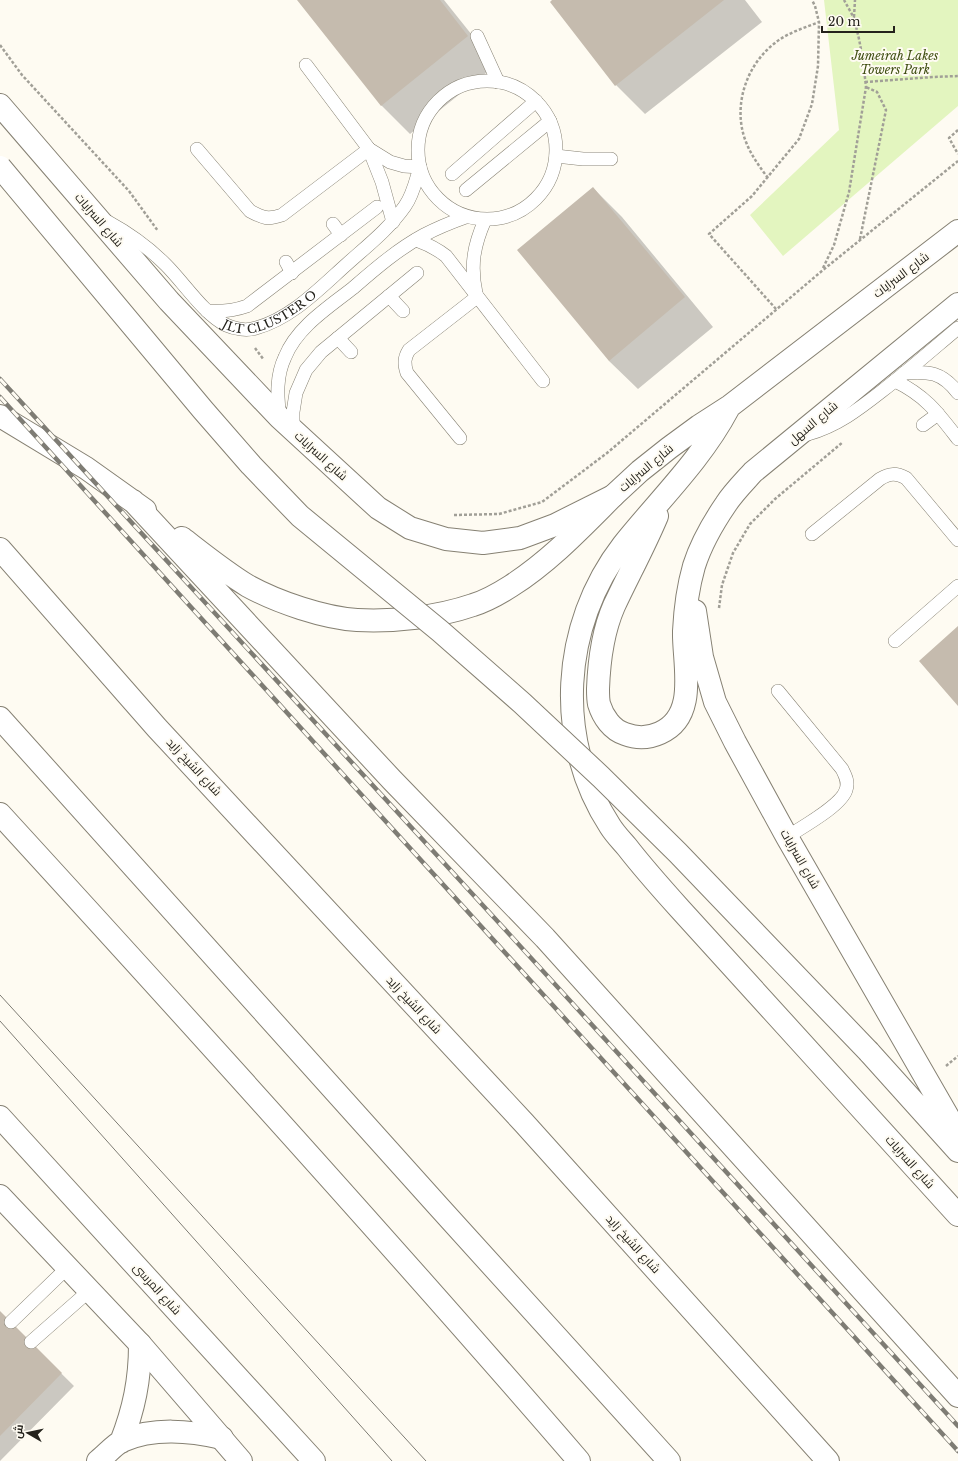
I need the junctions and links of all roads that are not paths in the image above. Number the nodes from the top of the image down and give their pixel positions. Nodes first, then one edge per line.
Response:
1 (477, 36) dead end
2 (306, 65) dead end
3 (498, 82) junction
4 (536, 101) junction
5 (0, 104) edge
6 (550, 121) junction
7 (197, 149) dead end
8 (369, 149) junction
9 (556, 156) junction
10 (612, 159) dead end
11 (0, 167) edge
12 (420, 167) junction
13 (452, 174) dead end
14 (466, 190) dead end
15 (377, 207) dead end
16 (96, 216) junction
17 (466, 217) junction
18 (485, 220) junction
19 (393, 222) junction
20 (333, 224) dead end
21 (958, 231) edge
22 (341, 235) junction
23 (416, 240) junction
24 (417, 274) dead end
25 (389, 296) junction
26 (477, 297) junction
27 (958, 304) edge
28 (207, 311) junction
29 (403, 311) dead end
30 (958, 328) edge
31 (338, 338) junction
32 (351, 352) dead end
33 (900, 377) junction
34 (543, 381) dead end
35 (958, 393) edge
36 (730, 406) junction
37 (938, 414) junction
38 (0, 416) edge
39 (286, 424) junction
40 (923, 425) dead end
41 (797, 437) junction
42 (460, 438) dead end
43 (958, 439) edge
44 (667, 493) junction
45 (613, 496) junction
46 (133, 501) junction
47 (812, 534) dead end
48 (958, 540) edge
49 (0, 549) edge
50 (694, 566) junction
51 (958, 586) edge
52 (894, 642) dead end
53 (778, 691) dead end
54 (0, 718) edge
55 (0, 814) edge
56 (787, 837) junction
57 (0, 1116) edge
58 (958, 1134) edge
59 (958, 1151) edge
60 (0, 1197) edge
61 (958, 1215) edge
62 (67, 1268) junction
63 (89, 1291) junction
64 (11, 1322) dead end
65 (31, 1342) dead end
66 (140, 1344) junction
67 (958, 1396) edge
68 (222, 1438) junction
69 (121, 1442) junction
70 (98, 1461) edge
71 (242, 1461) edge
72 (314, 1461) edge
73 (579, 1461) edge
74 (669, 1461) edge
75 (828, 1461) edge

1 - 3 lane
2 - 8 lane
3 - 4 lane, JLT CLUSTER O
3 - 12 lane, JLT CLUSTER O
4 - 6 lane, JLT CLUSTER O
4 - 13 lane
5 - 16 main road, شارع السرايات
6 - 9 lane, JLT CLUSTER O
6 - 14 lane
7 - 8 lane
8 - 12 lane
8 - 19 lane
9 - 10 lane
9 - 18 lane, JLT CLUSTER O
11 - 59 main road, bridge
12 - 17 lane, JLT CLUSTER O
12 - 19 lane, JLT CLUSTER O
15 - 22 lane
16 - 28 lane, JLT CLUSTER O
16 - 39 main road, شارع السرايات
17 - 18 lane, JLT CLUSTER O
17 - 23 lane, JLT CLUSTER O
18 - 26 lane
19 - 28 lane, JLT CLUSTER O
20 - 22 lane
21 - 36 main road, شارع السرايات
22 - 28 lane
23 - 26 lane
23 - 39 lane, JLT CLUSTER O
24 - 25 lane
25 - 29 lane
25 - 31 lane
26 - 34 lane
26 - 42 lane
27 - 41 main road, شارع السهل
30 - 33 lane
31 - 32 lane
31 - 39 lane
33 - 35 lane
33 - 37 lane
33 - 41 lane
36 - 44 main road, شارع السرايات
36 - 45 main road, شارع السرايات
37 - 40 lane
37 - 43 lane
38 - 46 main road
39 - 45 main road, شارع السرايات
41 - 50 main road, شارع السهل
44 - 50 main road
44 - 61 main road, شارع السرايات
45 - 46 main road
46 - 67 main road
47 - 48 lane
49 - 75 main road, شارع الشيخ زايد
50 - 56 main road, شارع السرايات
51 - 52 lane
53 - 56 lane
54 - 74 main road
55 - 73 main road
56 - 58 main road, شارع السرايات
57 - 72 main road, شارع المرسى
60 - 62 main road
62 - 63 main road
62 - 64 lane
63 - 65 lane
63 - 66 main road
66 - 68 main road
66 - 69 main road
68 - 69 main road
68 - 71 main road
69 - 70 main road

